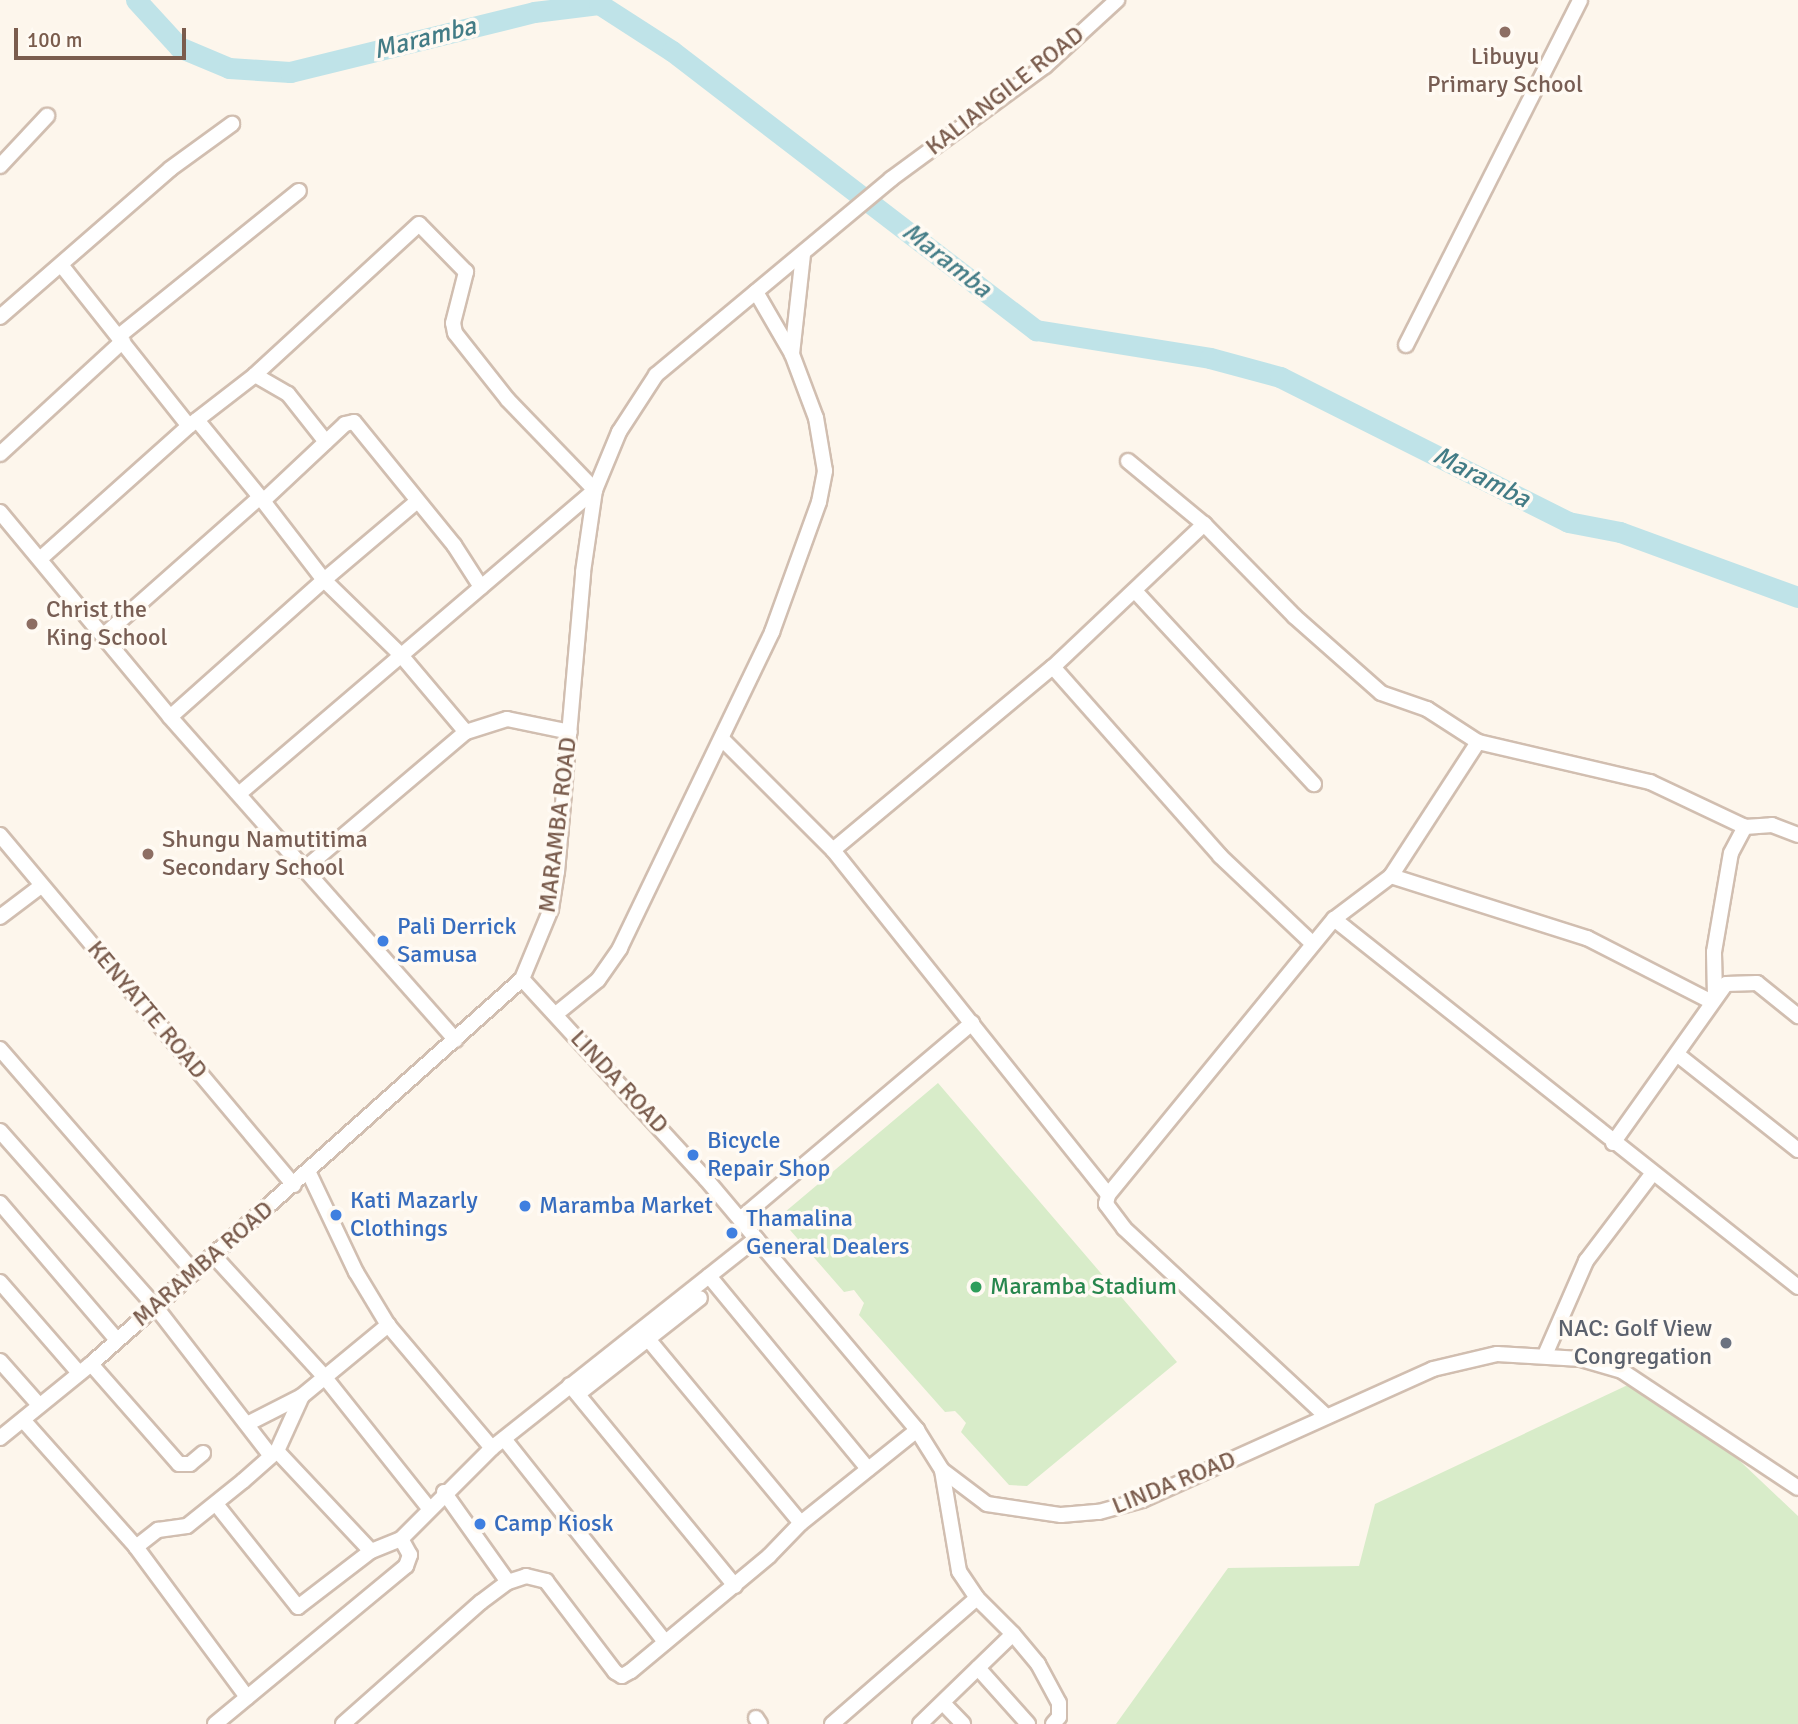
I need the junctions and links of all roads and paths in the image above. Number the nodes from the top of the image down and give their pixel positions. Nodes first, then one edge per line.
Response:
1 (1117, 0) edge
2 (1580, 0) edge
3 (47, 116) dead end
4 (232, 124) dead end
5 (0, 166) edge
6 (299, 191) dead end
7 (824, 233) joint
8 (803, 255) junction
9 (62, 265) junction
10 (756, 292) junction
11 (0, 317) edge
12 (121, 338) junction
13 (1406, 345) dead end
14 (792, 354) junction
15 (255, 375) junction
16 (193, 423) junction
17 (326, 442) junction
18 (0, 454) edge
19 (1128, 461) dead end
20 (595, 491) junction
21 (262, 499) junction
22 (415, 503) junction
23 (0, 512) edge
24 (1204, 524) junction
25 (40, 559) junction
26 (324, 580) junction
27 (481, 587) junction
28 (1136, 592) junction
29 (104, 635) junction
30 (400, 654) junction
31 (1052, 667) junction
32 (170, 717) junction
33 (466, 732) junction
34 (570, 732) junction
35 (723, 740) junction
36 (1478, 742) junction
37 (1314, 784) dead end
38 (240, 793) junction
39 (1745, 827) junction
40 (0, 835) edge
41 (1798, 835) edge
42 (833, 850) junction
43 (303, 870) junction
44 (1391, 876) junction
45 (41, 886) junction
46 (0, 917) edge
47 (1334, 919) junction
48 (1312, 943) junction
49 (522, 979) junction
50 (1712, 999) junction
51 (556, 1014) junction
52 (1798, 1016) edge
53 (972, 1023) junction
54 (456, 1040) junction
55 (0, 1049) edge
56 (1678, 1055) junction
57 (0, 1131) edge
58 (1613, 1143) junction
59 (1798, 1150) edge
60 (307, 1171) junction
61 (1652, 1174) junction
62 (294, 1185) junction
63 (1108, 1195) junction
64 (0, 1203) edge
65 (740, 1219) junction
66 (756, 1239) junction
67 (213, 1255) junction
68 (194, 1272) junction
69 (709, 1276) junction
70 (0, 1282) edge
71 (1798, 1287) edge
72 (700, 1298) dead end
73 (155, 1306) junction
74 (388, 1325) junction
75 (116, 1339) junction
76 (648, 1339) junction
77 (1545, 1355) junction
78 (0, 1361) edge
79 (85, 1368) junction
80 (323, 1375) junction
81 (574, 1390) junction
82 (302, 1395) junction
83 (39, 1405) junction
84 (1326, 1416) junction
85 (23, 1420) junction
86 (249, 1423) junction
87 (917, 1430) junction
88 (0, 1437) edge
89 (499, 1444) junction
90 (203, 1453) dead end
91 (274, 1453) junction
92 (868, 1469) junction
93 (942, 1470) junction
94 (1798, 1488) edge
95 (444, 1492) junction
96 (216, 1505) junction
97 (428, 1507) junction
98 (801, 1523) junction
99 (401, 1539) junction
100 (136, 1547) junction
101 (371, 1551) junction
102 (508, 1582) junction
103 (735, 1586) junction
104 (977, 1598) junction
105 (1013, 1634) junction
106 (665, 1642) junction
107 (978, 1668) junction
108 (247, 1697) junction
109 (943, 1703) junction
110 (215, 1724) edge
111 (342, 1724) edge
112 (832, 1724) edge
113 (920, 1724) edge
114 (962, 1724) edge
115 (1028, 1724) edge
116 (1053, 1724) edge

1 - 7 street, KALIANGILE ROAD
2 - 13 street
3 - 5 street
4 - 9 street
6 - 12 street
7 - 8 street, MARAMBA ROAD
8 - 10 street, MARAMBA ROAD
8 - 14 street
9 - 11 street
9 - 12 street
10 - 14 street
10 - 20 street, MARAMBA ROAD
12 - 16 street
12 - 18 street
14 - 35 street
15 - 16 street
15 - 17 street
15 - 20 street
16 - 21 street
16 - 25 street
17 - 21 street
17 - 22 street
19 - 24 street
20 - 27 street
20 - 34 street, MARAMBA ROAD
21 - 26 street
21 - 29 street
22 - 26 street
22 - 27 street
23 - 25 street
24 - 28 street
24 - 36 street
25 - 29 street
26 - 30 street
26 - 32 street
27 - 30 street
28 - 31 street
28 - 37 street
29 - 32 street
30 - 33 street
30 - 38 street
31 - 42 street
31 - 48 street
32 - 38 street
33 - 34 street
33 - 43 street
34 - 49 street, MARAMBA ROAD
35 - 42 street
35 - 51 street
36 - 39 street
36 - 44 street
38 - 43 street
39 - 41 street
39 - 50 street
40 - 45 street, KENYATTE ROAD
42 - 53 street
43 - 54 street
44 - 47 street
44 - 50 street
45 - 46 street
45 - 62 street, KENYATTE ROAD
47 - 48 street
47 - 58 street
48 - 63 street
49 - 51 street, LINDA ROAD
49 - 54 street, MARAMBA ROAD
50 - 52 street
50 - 56 street
51 - 65 street, LINDA ROAD
53 - 63 street
53 - 65 street
54 - 60 street, MARAMBA ROAD
55 - 68 street
56 - 58 street
56 - 59 street
57 - 73 street
58 - 61 street
60 - 62 street, MARAMBA ROAD
60 - 74 street
61 - 71 street
61 - 77 street
62 - 67 street, MARAMBA ROAD
63 - 84 street
64 - 75 street
65 - 66 street, LINDA ROAD
66 - 69 street
66 - 87 street, LINDA ROAD
67 - 68 street, MARAMBA ROAD
67 - 80 street
68 - 73 street, MARAMBA ROAD
69 - 81 street
69 - 92 street
70 - 79 street
72 - 76 street
73 - 75 street, MARAMBA ROAD
73 - 86 street
74 - 80 street
74 - 89 street
75 - 79 street, MARAMBA ROAD
76 - 81 street
76 - 98 street
77 - 84 street, LINDA ROAD
77 - 94 street, LINDA ROAD
78 - 83 street
79 - 83 street, MARAMBA ROAD
79 - 90 street
80 - 82 street
80 - 97 street
81 - 89 street
81 - 103 street
82 - 86 street
82 - 91 street
83 - 85 street, MARAMBA ROAD
84 - 93 street, LINDA ROAD
85 - 88 street, MARAMBA ROAD
85 - 100 street
86 - 91 street
87 - 92 street
87 - 93 street, LINDA ROAD
89 - 95 street
89 - 106 street
91 - 96 street
91 - 101 street
92 - 98 street
93 - 104 street
95 - 97 street
95 - 102 street
96 - 100 street
96 - 101 street
97 - 99 street
98 - 103 street
99 - 101 street
99 - 108 street
100 - 108 street
102 - 106 street
102 - 111 street
103 - 106 street
104 - 105 street
104 - 112 street
105 - 107 street
105 - 116 street
107 - 109 street
107 - 115 street
108 - 110 street
109 - 113 street
109 - 114 street

